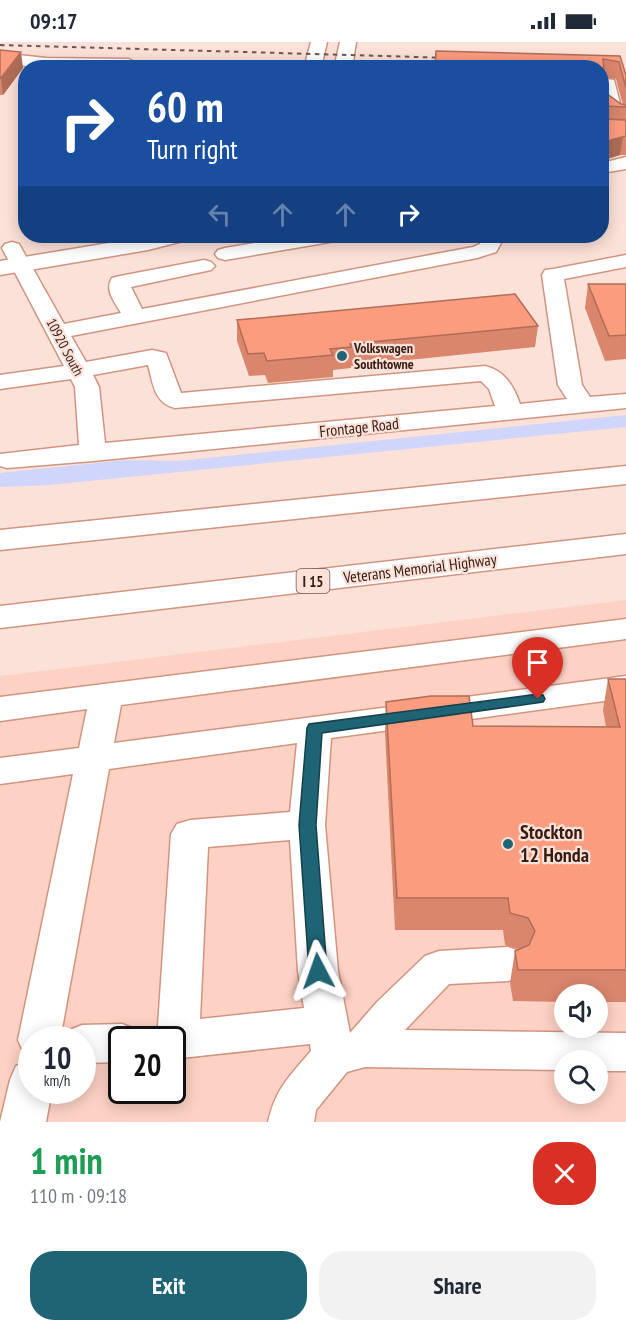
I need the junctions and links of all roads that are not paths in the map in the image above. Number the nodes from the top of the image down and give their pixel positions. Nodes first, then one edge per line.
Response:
1 (319, 42) edge
2 (348, 42) edge
3 (0, 58) edge
4 (314, 60) edge
5 (345, 60) edge
6 (18, 61) edge
7 (62, 243) edge
8 (148, 243) edge
9 (289, 243) edge
10 (491, 243) edge
11 (225, 254) dead end
12 (8, 258) edge
13 (626, 261) edge
14 (204, 266) dead end
15 (135, 317) junction
16 (57, 332) junction
17 (78, 371) junction
18 (0, 382) edge
19 (626, 401) edge
20 (584, 405) junction
21 (510, 412) junction
22 (93, 453) junction
23 (7, 460) dead end
24 (626, 467) edge
25 (626, 475) edge
26 (586, 478) junction
27 (0, 540) edge
28 (626, 544) edge
29 (0, 617) edge
30 (626, 629) edge
31 (626, 687) edge
32 (106, 696) junction
33 (0, 709) edge
34 (315, 728) junction
35 (94, 758) junction
36 (0, 771) edge
37 (308, 825) junction
38 (508, 964) dead end
39 (42, 1026) edge
40 (176, 1026) edge
41 (186, 1040) edge
42 (342, 1043) junction
43 (626, 1052) edge
44 (27, 1104) edge
45 (23, 1122) edge
46 (291, 1122) edge

1 - 4 main road
2 - 5 main road
3 - 6 street
7 - 12 main road
8 - 12 main road
9 - 11 street
10 - 15 street
12 - 16 street, 10920 South
13 - 20 street
14 - 15 street
15 - 16 street
16 - 17 street, 10920 South
17 - 18 street
17 - 21 street
17 - 22 street, 10920 South
19 - 20 street, Frontage Road
20 - 21 street, Frontage Road
21 - 22 street, Frontage Road
22 - 23 street, Frontage Road
24 - 26 main road
25 - 26 main road
26 - 27 main road
28 - 29 main road, Veterans Memorial Highway / I 15
30 - 32 street
31 - 34 street
32 - 33 street
32 - 35 street
34 - 35 street
34 - 37 street
35 - 36 street
35 - 39 street
37 - 40 street
37 - 42 street
38 - 42 street
41 - 42 street
42 - 43 street
42 - 46 street
44 - 45 street

